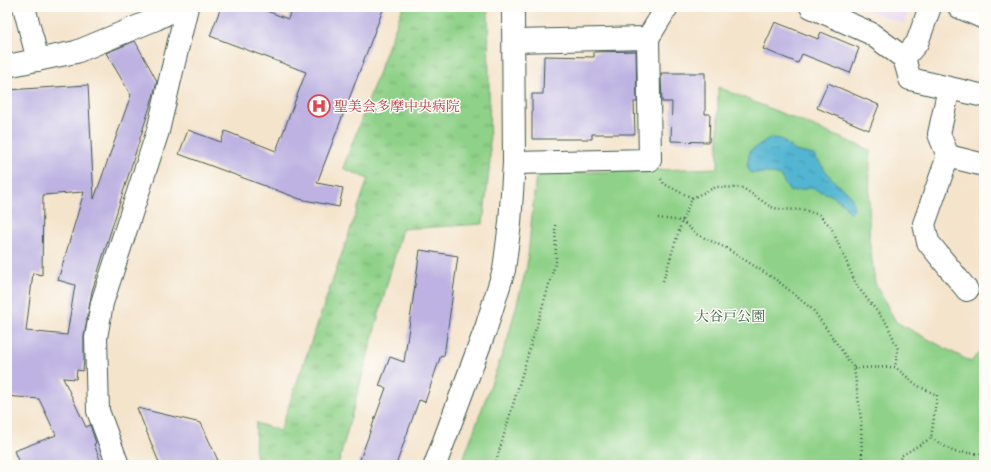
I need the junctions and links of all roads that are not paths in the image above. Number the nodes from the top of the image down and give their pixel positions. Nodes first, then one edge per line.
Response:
1 (24, 7) edge
2 (180, 7) edge
3 (187, 7) edge
4 (513, 7) edge
5 (667, 7) edge
6 (811, 7) edge
7 (930, 7) edge
8 (959, 7) edge
9 (984, 18) edge
10 (648, 38) junction
11 (514, 41) junction
12 (904, 58) junction
13 (38, 60) junction
14 (7, 66) edge
15 (949, 88) junction
16 (984, 96) edge
17 (948, 156) junction
18 (514, 163) junction
19 (984, 164) edge
20 (967, 290) dead end
21 (118, 465) edge
22 (435, 465) edge

1 - 13 street
2 - 13 street
3 - 21 street
4 - 11 street
5 - 10 street
6 - 12 street
7 - 12 street
8 - 9 street
10 - 11 street
10 - 18 street
11 - 18 street
12 - 15 street
13 - 14 street
15 - 16 street
15 - 17 street
17 - 19 street
17 - 20 street
18 - 22 street

